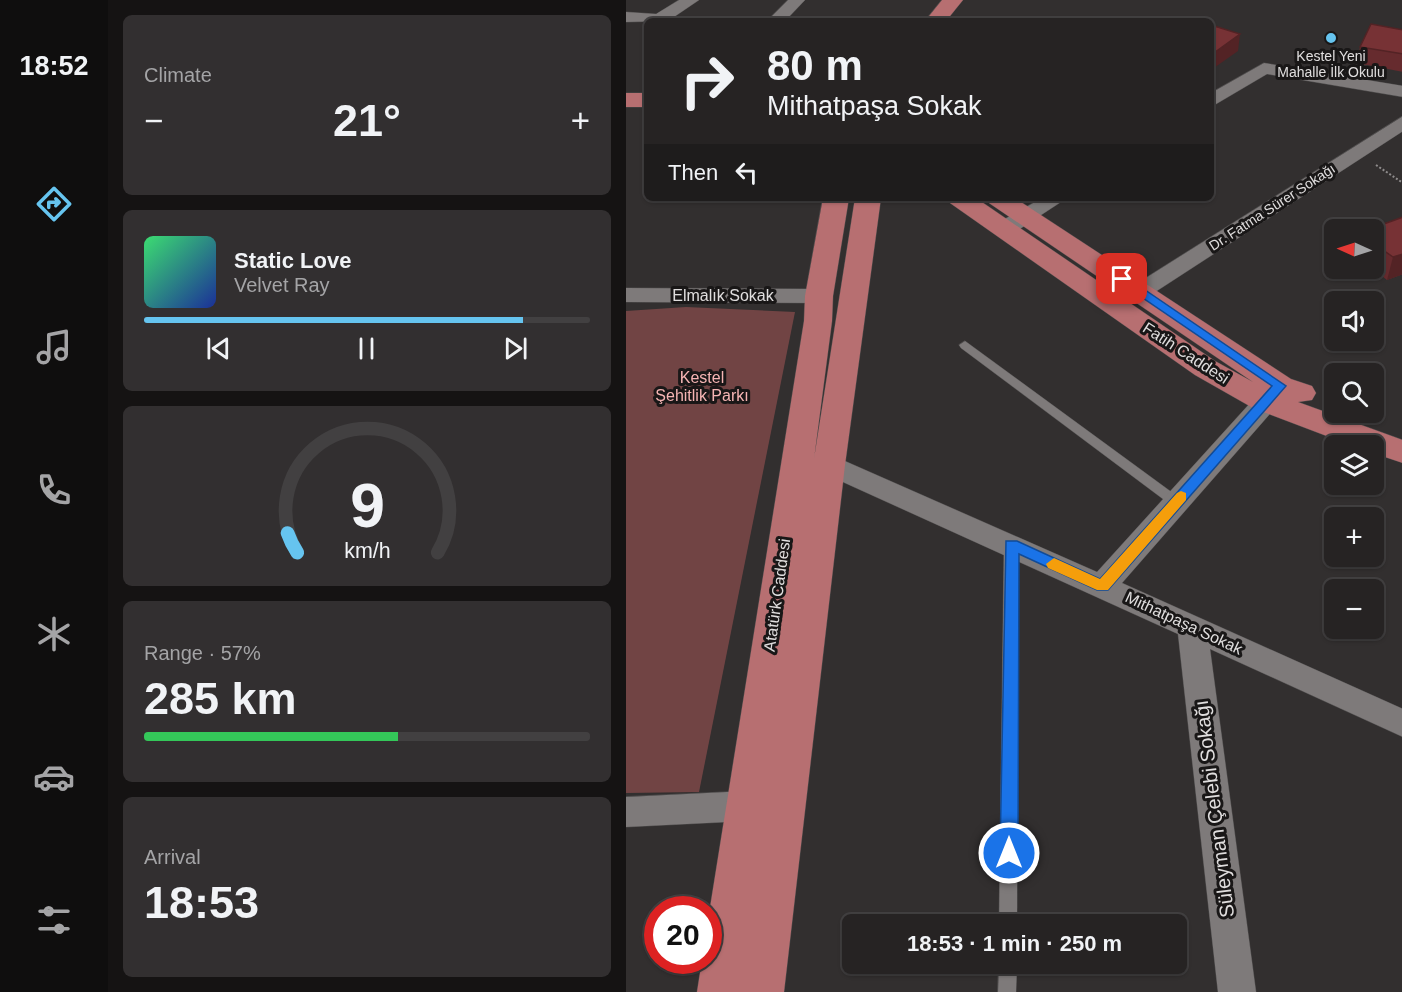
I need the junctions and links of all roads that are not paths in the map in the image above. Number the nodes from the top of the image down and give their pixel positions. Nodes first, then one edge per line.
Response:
1 (691, 0) edge
2 (797, 0) edge
3 (953, 0) edge
4 (974, 0) edge
5 (626, 17) edge
6 (660, 18) edge
7 (778, 18) edge
8 (938, 18) edge
9 (959, 18) edge
10 (644, 22) edge
11 (644, 89) edge
12 (1403, 92) edge
13 (630, 98) edge
14 (1214, 99) edge
15 (1403, 122) edge
16 (836, 201) edge
17 (867, 201) edge
18 (966, 201) edge
19 (1000, 201) edge
20 (1051, 201) edge
21 (1016, 223) junction
22 (1141, 291) junction
23 (626, 295) edge
24 (819, 296) junction
25 (965, 345) dead end
26 (1272, 393) junction
27 (1324, 403) edge
28 (1384, 422) edge
29 (1403, 429) edge
30 (1403, 452) edge
31 (813, 462) junction
32 (1176, 502) junction
33 (1012, 545) junction
34 (1102, 586) junction
35 (1192, 627) junction
36 (1403, 724) edge
37 (747, 806) junction
38 (626, 812) edge
39 (1008, 914) edge
40 (1008, 974) edge
41 (720, 992) edge
42 (761, 992) edge
43 (1007, 992) edge
44 (1237, 992) edge

1 - 6 street
2 - 7 street
3 - 8 main road
4 - 9 main road
5 - 10 street
11 - 13 main road
12 - 14 street
15 - 22 street, Dr. Fatma Sürer Sokağı
16 - 24 main road, Atatürk Caddesi
17 - 31 main road, Atatürk Caddesi
18 - 21 main road, Fatih Caddesi
19 - 21 main road, Fatih Caddesi
20 - 21 street
21 - 22 main road, Fatih Caddesi
21 - 26 main road, Fatih Caddesi
22 - 26 main road, Fatih Caddesi
23 - 24 street, Elmalık Sokak
24 - 31 main road, Atatürk Caddesi
25 - 32 lane
26 - 27 main road, Fatih Caddesi
26 - 30 main road, Fatih Caddesi
26 - 32 street
28 - 29 main road
31 - 33 street, Mithatpaşa Sokak
31 - 37 main road, Atatürk Caddesi
31 - 42 main road, Atatürk Caddesi
32 - 34 street
33 - 34 street, Mithatpaşa Sokak
33 - 39 lane
34 - 35 street, Mithatpaşa Sokak
35 - 36 street, Mithatpaşa Sokak
35 - 44 street, Süleyman Çelebi Sokağı
37 - 38 street
37 - 41 main road, Atatürk Caddesi
40 - 43 lane

